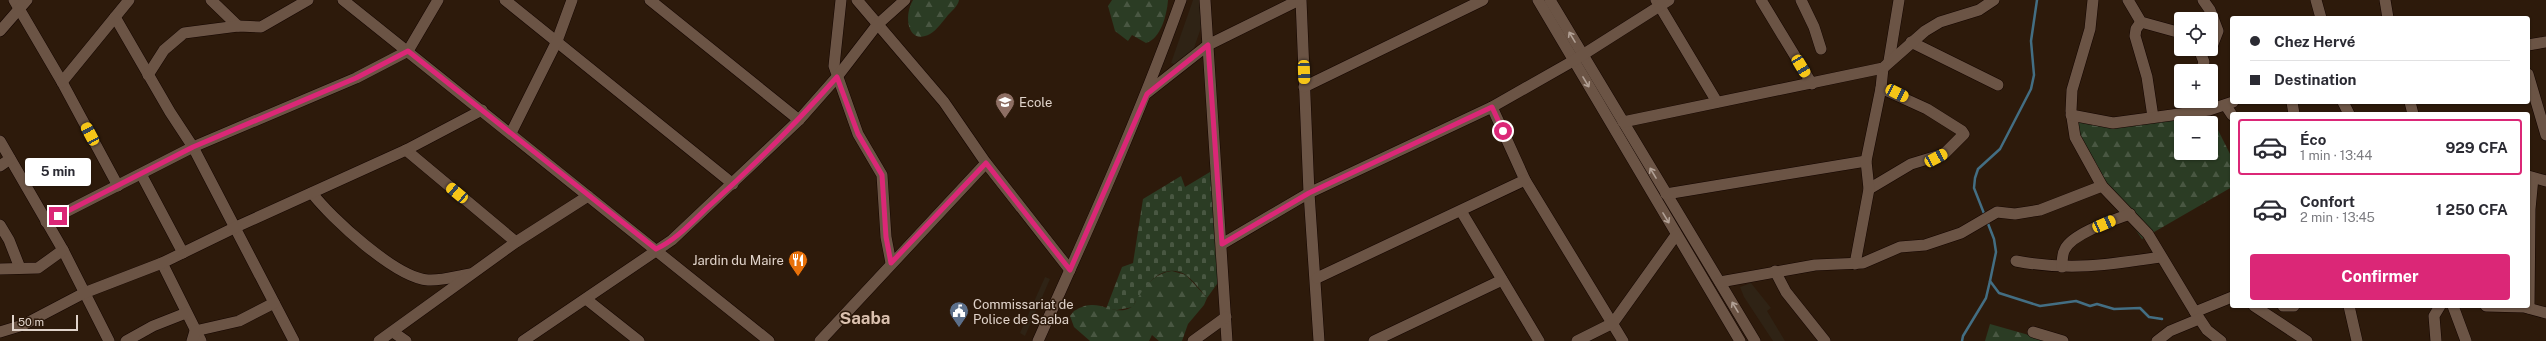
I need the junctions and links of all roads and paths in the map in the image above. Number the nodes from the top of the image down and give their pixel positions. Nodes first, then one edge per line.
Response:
1 (14, 0) edge
2 (27, 0) edge
3 (129, 0) edge
4 (211, 0) edge
5 (308, 0) edge
6 (343, 0) edge
7 (438, 0) edge
8 (505, 0) edge
9 (572, 0) edge
10 (841, 0) edge
11 (857, 0) edge
12 (905, 0) edge
13 (1180, 0) edge
14 (1206, 0) edge
15 (1300, 0) edge
16 (1483, 0) edge
17 (1538, 0) edge
18 (1550, 0) edge
19 (1669, 0) edge
20 (1761, 0) edge
21 (1801, 0) edge
22 (1898, 0) edge
23 (1994, 0) edge
24 (2093, 0) edge
25 (2128, 0) edge
26 (2203, 0) edge
27 (2316, 0) edge
28 (2386, 0) edge
29 (656, 2) edge
30 (1658, 3) edge
31 (20, 10) junction
32 (2211, 12) edge
33 (2320, 16) edge
34 (2388, 16) edge
35 (115, 17) junction
36 (2141, 22) junction
37 (877, 25) junction
38 (238, 26) junction
39 (0, 31) edge
40 (2174, 31) edge
41 (557, 41) junction
42 (1911, 42) junction
43 (2546, 42) edge
44 (1208, 45) junction
45 (2530, 45) edge
46 (1821, 50) dead end
47 (408, 51) junction
48 (1578, 58) junction
49 (1886, 64) junction
50 (148, 75) junction
51 (837, 77) junction
52 (2530, 79) edge
53 (62, 82) junction
54 (1812, 84) junction
55 (1998, 84) dead end
56 (1304, 87) junction
57 (1881, 88) junction
58 (1147, 94) junction
59 (1717, 102) junction
60 (1492, 107) junction
61 (2218, 107) edge
62 (2188, 108) edge
63 (2230, 108) edge
64 (482, 110) junction
65 (2542, 110) edge
66 (2071, 115) junction
67 (2153, 117) junction
68 (799, 120) junction
69 (1623, 122) junction
70 (511, 133) junction
71 (2546, 135) edge
72 (0, 141) edge
73 (193, 147) junction
74 (406, 150) junction
75 (10, 159) junction
76 (1866, 161) junction
77 (986, 163) junction
78 (0, 166) edge
79 (141, 174) junction
80 (2531, 177) edge
81 (1525, 180) junction
82 (2546, 181) edge
83 (733, 184) junction
84 (118, 186) junction
85 (2102, 186) junction
86 (1869, 189) junction
87 (312, 193) junction
88 (1309, 193) junction
89 (1666, 194) junction
90 (588, 196) junction
91 (2530, 209) edge
92 (1461, 211) junction
93 (2130, 214) junction
94 (46, 222) junction
95 (0, 224) edge
96 (236, 227) junction
97 (1676, 235) junction
98 (516, 242) junction
99 (1222, 244) junction
100 (656, 249) junction
101 (63, 250) junction
102 (183, 253) junction
103 (2161, 257) junction
104 (2016, 261) dead end
105 (891, 263) junction
106 (162, 264) junction
107 (1855, 264) junction
108 (2062, 267) junction
109 (20, 268) junction
110 (0, 269) edge
111 (1070, 270) junction
112 (1775, 271) junction
113 (475, 273) junction
114 (1317, 278) junction
115 (1502, 280) junction
116 (1720, 282) junction
117 (84, 293) junction
118 (2230, 298) edge
119 (586, 299) junction
120 (274, 303) junction
121 (2257, 308) edge
122 (2349, 308) edge
123 (2439, 308) edge
124 (2454, 308) edge
125 (2529, 308) edge
126 (186, 313) junction
127 (2546, 313) edge
128 (2197, 315) junction
129 (1226, 316) junction
130 (1613, 323) junction
131 (0, 332) edge
132 (393, 332) junction
133 (2033, 332) dead end
134 (194, 336) edge
135 (109, 341) edge
136 (126, 341) edge
137 (201, 341) edge
138 (294, 341) edge
139 (379, 341) edge
140 (406, 341) edge
141 (523, 341) edge
142 (639, 341) edge
143 (769, 341) edge
144 (820, 341) edge
145 (1038, 341) edge
146 (1193, 341) edge
147 (1227, 341) edge
148 (1319, 341) edge
149 (1374, 341) edge
150 (1538, 341) edge
151 (1577, 341) edge
152 (1623, 341) edge
153 (1740, 341) edge
154 (1755, 341) edge
155 (1825, 341) edge
156 (2063, 341) edge
157 (2157, 341) edge
158 (2221, 341) edge
159 (2307, 341) edge
160 (2357, 341) edge
161 (2436, 341) edge
162 (2466, 341) edge

1 - 31 street
2 - 31 street
3 - 35 street
4 - 38 street
5 - 38 street
6 - 47 street
7 - 47 street
8 - 41 street
9 - 41 street
10 - 51 street
11 - 37 street
12 - 37 street
13 - 58 street
14 - 44 street
15 - 44 street
15 - 56 street
16 - 56 street
17 - 48 street
48 -> 18 street
19 - 30 street
20 - 54 street
21 - 46 street
22 - 49 street
23 - 42 street
24 - 66 street
25 - 36 street
26 - 32 street
27 - 33 street
28 - 34 street
29 - 68 street
30 - 48 street
30 - 59 street
31 - 39 street
31 - 53 street
35 - 50 street
35 - 53 street
36 - 40 street
36 - 67 street
37 - 51 street
37 - 77 street
38 - 50 street
41 - 70 street
41 - 83 street
42 - 49 street
42 - 55 street
43 - 45 street
44 - 58 street
44 - 99 street
47 - 64 street
47 - 73 street
48 - 60 street
48 - 69 street
48 -> 97 street
49 - 54 street
49 - 57 street
50 - 73 street
51 - 68 street
51 - 105 street
52 - 65 street
53 - 84 street
54 - 59 street
56 - 88 street
57 - 76 street
57 - 86 street
58 - 111 street
59 - 69 street
60 - 81 street
60 - 88 street
61 - 63 street
62 - 67 street
64 - 70 street
64 - 74 street
65 - 71 street
66 - 67 street
66 - 85 street
68 - 83 street
89 -> 69 street
70 - 90 street
72 - 75 street
73 - 79 street
73 - 96 street
74 - 87 street
74 - 98 street
75 - 78 street
75 - 94 street
76 - 86 street
76 - 89 street
77 - 105 street
77 - 111 street
79 - 84 street
79 - 102 street
80 - 82 street
80 - 91 street
81 - 92 street
81 - 130 street
83 - 100 street
84 - 94 street
85 - 93 street
85 - 107 street
86 - 107 street
87 - 96 street
87 - 113 street
88 - 99 street
88 - 114 street
89 - 116 street
90 - 98 street
90 - 100 street
92 - 114 street
92 - 115 street
93 - 103 street
93 - 108 street
94 - 101 street
95 - 109 street
96 - 102 street
96 - 120 street
97 - 130 street
97 - 153 street
98 - 113 street
99 - 129 street
100 - 119 street
100 - 143 street
101 - 109 street
101 - 117 street
102 - 106 street
103 - 108 street
103 - 128 street
104 - 108 street
105 - 144 street
106 - 117 street
106 - 126 street
107 - 112 street
109 - 110 street
111 - 145 street
112 - 116 street
112 - 155 street
113 - 132 street
114 - 148 street
115 - 149 street
115 - 150 street
154 -> 116 street
117 - 131 street
117 - 135 street
118 - 128 street
119 - 141 street
119 - 142 street
120 - 134 street
120 - 138 street
121 - 159 street
122 - 160 street
123 - 161 street
124 - 162 street
125 - 127 street
126 - 134 street
126 - 136 street
128 - 157 street
128 - 158 street
129 - 146 street
129 - 147 street
130 - 151 street
130 - 152 street
132 - 139 street
132 - 140 street
133 - 156 street
134 - 137 street

